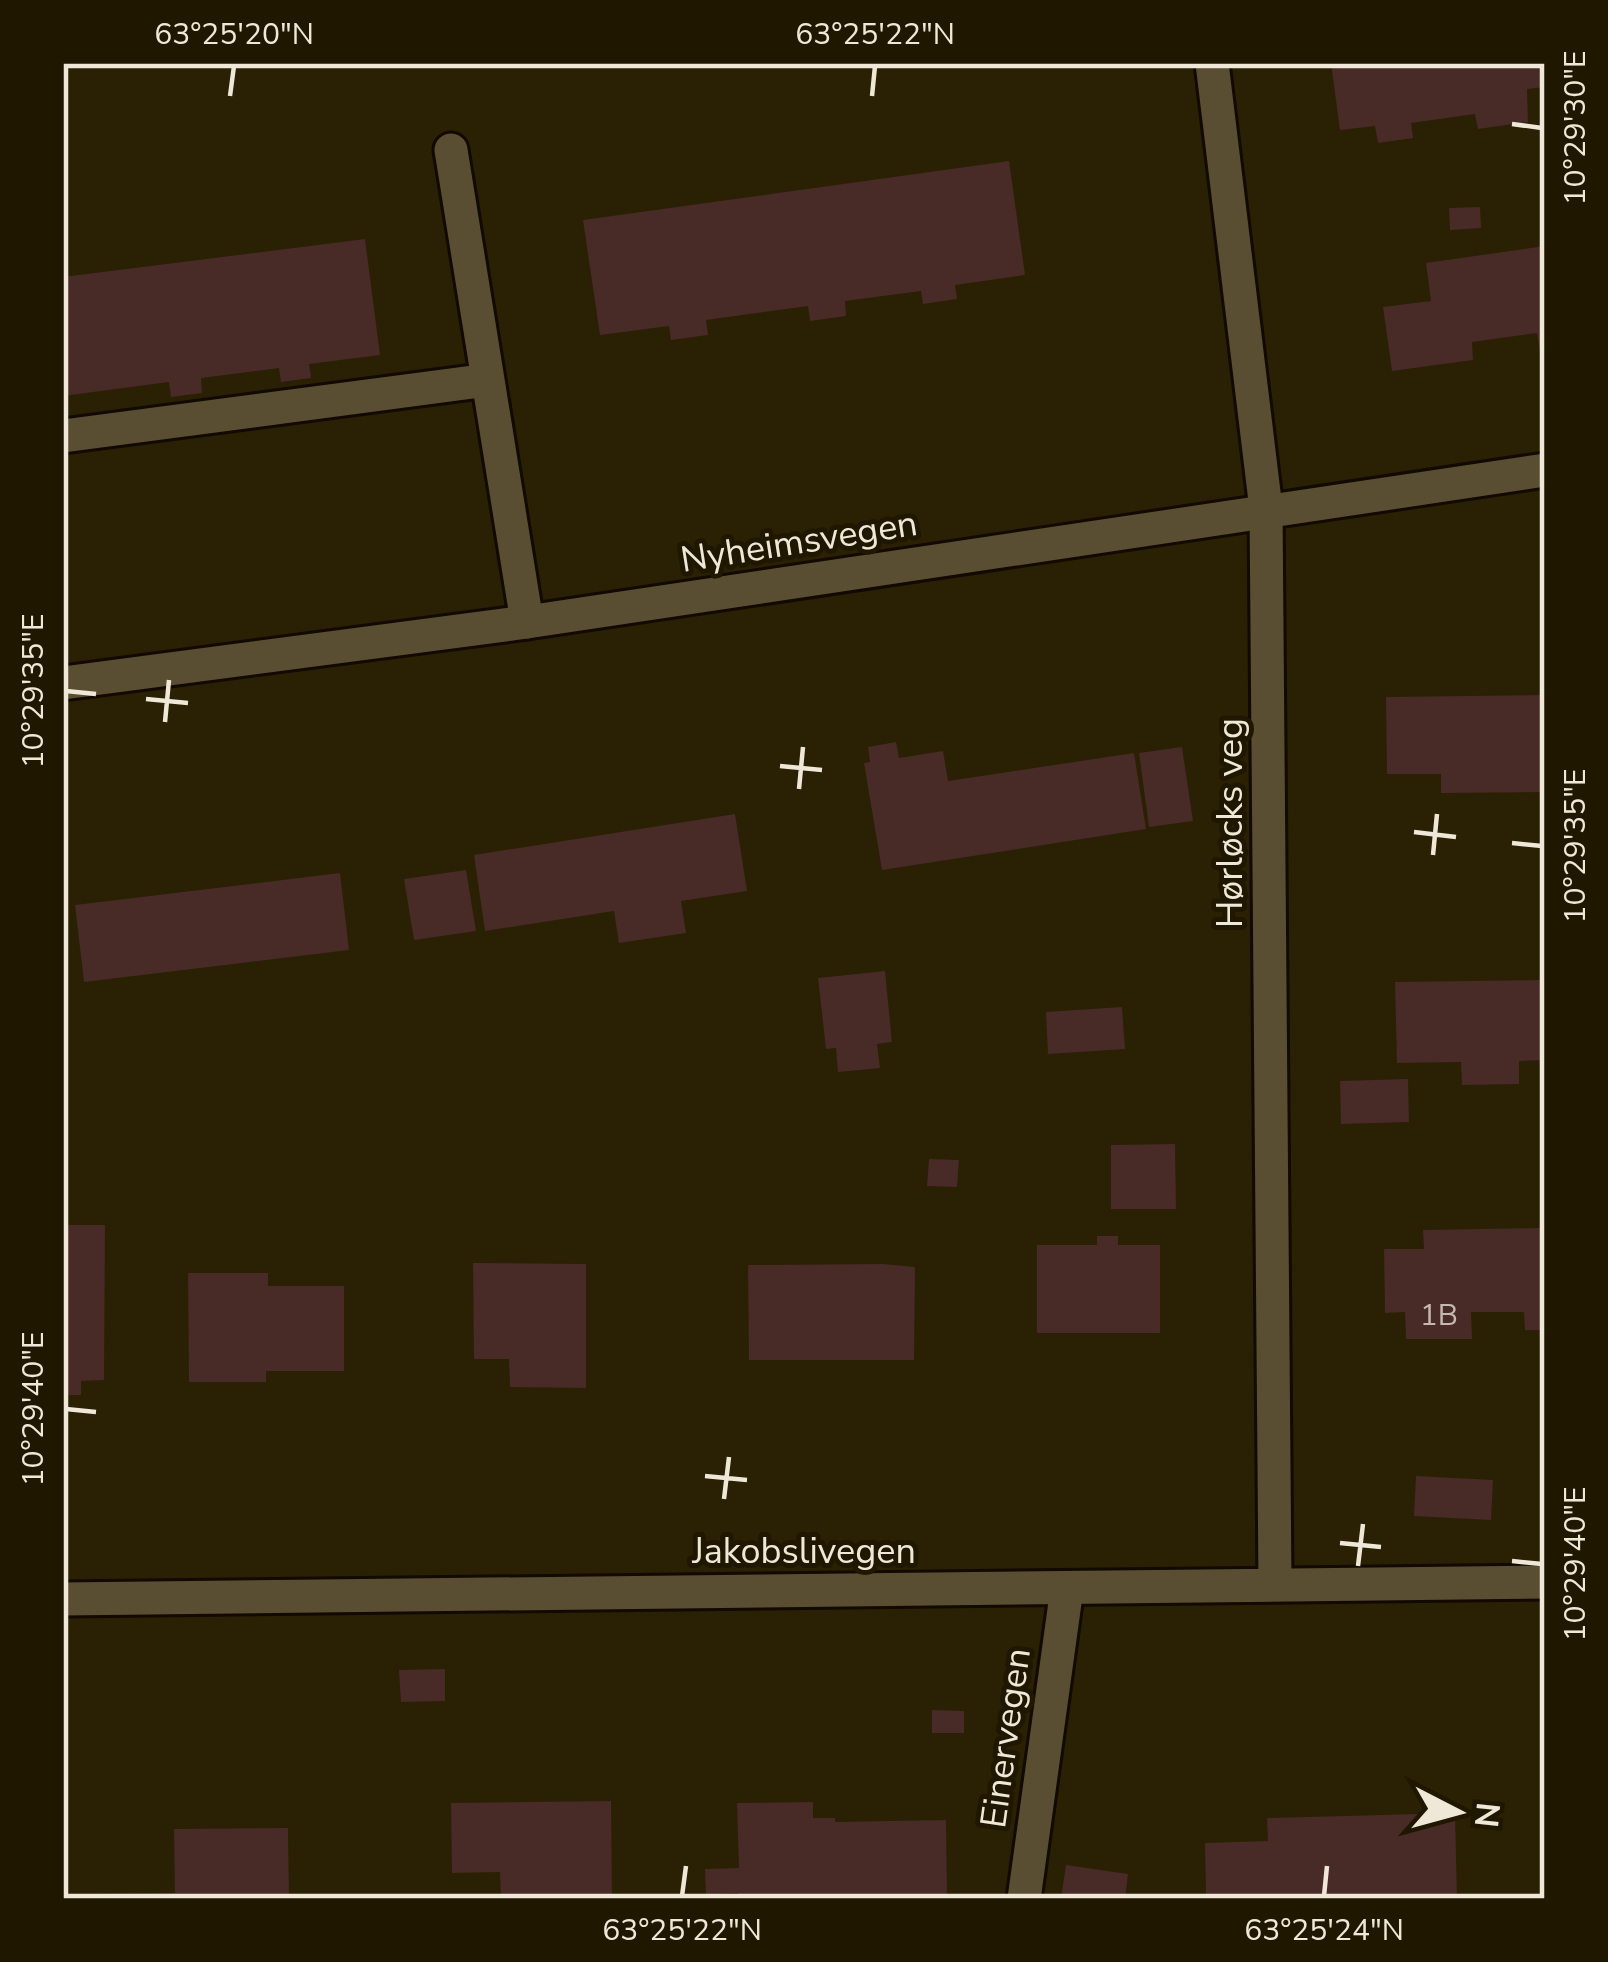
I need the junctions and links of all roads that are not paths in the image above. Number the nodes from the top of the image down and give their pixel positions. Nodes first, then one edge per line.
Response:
1 (1212, 63) edge
2 (451, 150) dead end
3 (488, 380) junction
4 (63, 436) edge
5 (1545, 470) edge
6 (1266, 509) junction
7 (527, 622) junction
8 (63, 683) edge
9 (1545, 1582) edge
10 (1275, 1585) junction
11 (1067, 1588) junction
12 (63, 1599) edge
13 (1024, 1899) edge

1 - 6 street, Hørløcks veg
2 - 3 street
3 - 4 street
3 - 7 street
5 - 6 street, Nyheimsvegen
6 - 7 street, Nyheimsvegen
6 - 10 street, Hørløcks veg
7 - 8 street, Nyheimsvegen
9 - 10 street, Jakobslivegen
10 - 11 street, Jakobslivegen
11 - 12 street, Jakobslivegen
11 - 13 street, Einervegen

